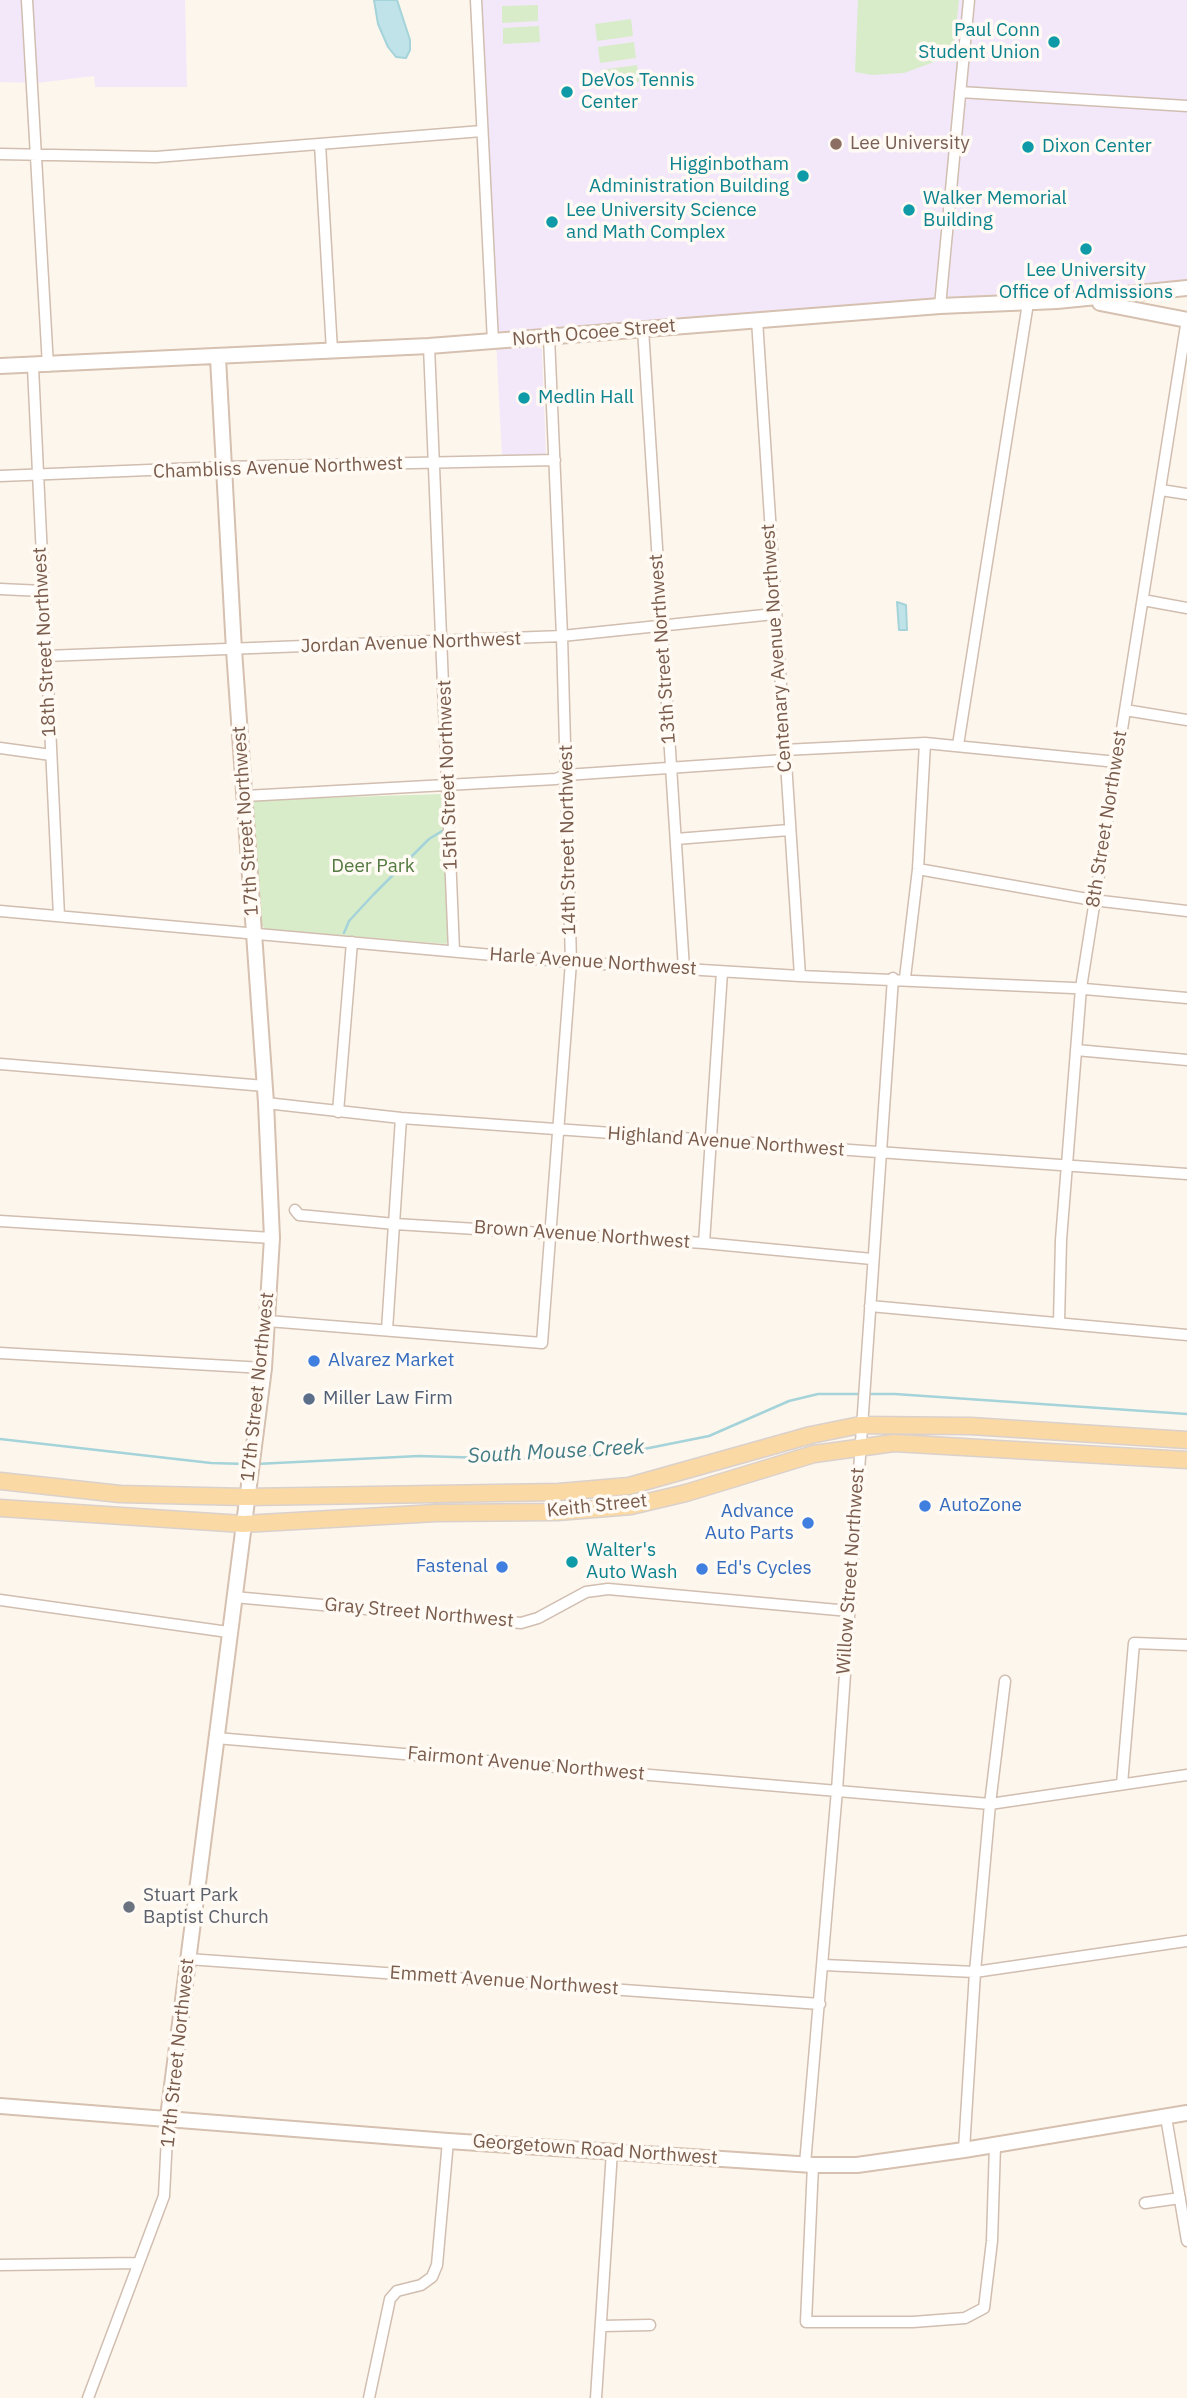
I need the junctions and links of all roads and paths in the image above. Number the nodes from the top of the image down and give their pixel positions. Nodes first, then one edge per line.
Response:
1 (27, 0) edge
2 (476, 0) edge
3 (969, 0) edge
4 (960, 92) junction
5 (1187, 106) edge
6 (482, 131) junction
7 (320, 144) junction
8 (0, 154) edge
9 (36, 155) junction
10 (1187, 288) edge
11 (1057, 302) junction
12 (1028, 303) junction
13 (940, 306) junction
14 (757, 320) junction
15 (1187, 320) edge
16 (643, 329) junction
17 (548, 337) junction
18 (493, 342) junction
19 (429, 346) junction
20 (332, 351) junction
21 (218, 358) junction
22 (0, 366) edge
23 (48, 366) junction
24 (33, 367) junction
25 (555, 460) junction
26 (435, 463) junction
27 (224, 467) junction
28 (0, 476) edge
29 (38, 477) junction
30 (1161, 490) junction
31 (1187, 494) edge
32 (0, 589) edge
33 (43, 591) junction
34 (1143, 600) junction
35 (1187, 608) edge
36 (774, 614) junction
37 (660, 627) junction
38 (562, 636) junction
39 (443, 642) junction
40 (234, 650) junction
41 (46, 656) junction
42 (1125, 710) junction
43 (1187, 720) edge
44 (925, 743) junction
45 (958, 746) junction
46 (0, 748) edge
47 (51, 755) junction
48 (784, 755) junction
49 (1117, 762) junction
50 (671, 769) junction
51 (566, 775) junction
52 (449, 784) junction
53 (245, 796) junction
54 (789, 830) junction
55 (676, 839) junction
56 (918, 869) junction
57 (1093, 900) junction
58 (0, 911) edge
59 (1187, 911) edge
60 (59, 916) junction
61 (254, 933) junction
62 (352, 942) junction
63 (454, 951) junction
64 (570, 962) junction
65 (684, 969) junction
66 (722, 972) junction
67 (800, 976) junction
68 (893, 978) junction
69 (905, 978) junction
70 (1081, 988) junction
71 (1187, 998) edge
72 (1076, 1050) junction
73 (1187, 1060) edge
74 (0, 1064) edge
75 (265, 1086) junction
76 (266, 1103) junction
77 (338, 1112) junction
78 (401, 1118) junction
79 (559, 1129) junction
80 (710, 1141) junction
81 (879, 1153) junction
82 (1068, 1166) junction
83 (1187, 1174) edge
84 (295, 1210) dead end
85 (0, 1221) edge
86 (395, 1224) junction
87 (552, 1232) junction
88 (272, 1238) junction
89 (704, 1243) junction
90 (872, 1259) junction
91 (870, 1306) junction
92 (268, 1321) junction
93 (1059, 1322) junction
94 (387, 1330) junction
95 (1187, 1335) edge
96 (0, 1353) edge
97 (264, 1368) junction
98 (860, 1425) junction
99 (1187, 1440) edge
100 (859, 1448) junction
101 (1187, 1460) edge
102 (0, 1481) edge
103 (559, 1492) junction
104 (115, 1493) junction
105 (246, 1497) junction
106 (0, 1508) edge
107 (558, 1512) junction
108 (146, 1518) junction
109 (243, 1524) junction
110 (234, 1597) junction
111 (0, 1600) edge
112 (849, 1611) junction
113 (228, 1633) junction
114 (1187, 1645) edge
115 (1005, 1681) dead end
116 (216, 1738) junction
117 (1187, 1775) edge
118 (1122, 1784) junction
119 (837, 1790) junction
120 (990, 1804) junction
121 (1187, 1941) edge
122 (188, 1959) junction
123 (824, 1965) junction
124 (975, 1972) junction
125 (821, 2004) junction
126 (0, 2106) edge
127 (1187, 2113) edge
128 (168, 2117) junction
129 (1166, 2117) junction
130 (448, 2141) junction
131 (995, 2145) junction
132 (964, 2150) junction
133 (612, 2151) junction
134 (809, 2164) junction
135 (1180, 2197) junction
136 (1144, 2203) dead end
137 (1187, 2241) edge
138 (138, 2263) junction
139 (0, 2265) edge
140 (650, 2325) dead end
141 (602, 2326) junction
142 (88, 2398) edge
143 (369, 2398) edge
144 (596, 2398) edge

1 - 9 street
2 - 6 street
3 - 4 street
4 - 5 street
4 - 13 street
6 - 7 street
6 - 18 street
7 - 9 street
7 - 20 street
8 - 9 street
9 - 23 street
10 - 11 street, North Ocoee Street
11 - 12 street, North Ocoee Street
11 - 15 street
12 - 13 street, North Ocoee Street
12 - 45 street
13 - 14 street, North Ocoee Street
14 - 16 street, North Ocoee Street
14 - 36 street, Centenary Avenue Northwest
15 - 30 street, 8th Street Northwest
16 - 17 street, North Ocoee Street
16 - 37 street, 13th Street Northwest
17 - 18 street, North Ocoee Street
17 - 25 street, 14th Street Northwest
18 - 19 street, North Ocoee Street
19 - 20 street, North Ocoee Street
19 - 26 street, 15th Street Northwest
20 - 21 street, North Ocoee Street
21 - 23 street, North Ocoee Street
21 - 27 street, 17th Street Northwest
22 - 24 street, North Ocoee Street
23 - 24 street, North Ocoee Street
24 - 29 street, 18th Street Northwest
25 - 26 street, Chambliss Avenue Northwest
25 - 38 street, 14th Street Northwest
26 - 27 street, Chambliss Avenue Northwest
26 - 39 street, 15th Street Northwest
27 - 29 street, Chambliss Avenue Northwest
27 - 40 street, 17th Street Northwest
28 - 29 street, Chambliss Avenue Northwest
29 - 33 street, 18th Street Northwest
30 - 31 street
30 - 34 street, 8th Street Northwest
32 - 33 street
33 - 41 street, 18th Street Northwest
34 - 35 street
34 - 42 street, 8th Street Northwest
36 - 37 street, Jordan Avenue Northwest
36 - 48 street, Centenary Avenue Northwest
37 - 38 street, Jordan Avenue Northwest
37 - 50 street, 13th Street Northwest
38 - 39 street, Jordan Avenue Northwest
38 - 51 street, 14th Street Northwest
39 - 40 street, Jordan Avenue Northwest
39 - 52 street, 15th Street Northwest
40 - 41 street, Jordan Avenue Northwest
40 - 53 street, 17th Street Northwest
41 - 47 street, 18th Street Northwest
42 - 43 street
42 - 49 street, 8th Street Northwest
44 - 45 street
44 - 48 street
44 - 56 street
45 - 49 street
46 - 47 street
47 - 60 street, 18th Street Northwest
48 - 50 street
48 - 54 street, Centenary Avenue Northwest
49 - 57 street, 8th Street Northwest
50 - 51 street
50 - 55 street, 13th Street Northwest
51 - 52 street
51 - 64 street, 14th Street Northwest
52 - 53 street
52 - 63 street, 15th Street Northwest
53 - 61 street, 17th Street Northwest
54 - 55 street
54 - 67 street, Centenary Avenue Northwest
55 - 65 street, 13th Street Northwest
56 - 57 street
56 - 69 street
57 - 59 street
57 - 70 street, 8th Street Northwest
58 - 60 street, Harle Avenue Northwest
60 - 61 street, Harle Avenue Northwest
61 - 62 street, Harle Avenue Northwest
61 - 75 street, 17th Street Northwest
62 - 63 street, Harle Avenue Northwest
62 - 77 street
63 - 64 street, Harle Avenue Northwest
64 - 65 street, Harle Avenue Northwest
64 - 79 street, 14th Street Northwest
65 - 66 street, Harle Avenue Northwest
66 - 67 street, Harle Avenue Northwest
66 - 80 street
67 - 68 street, Harle Avenue Northwest
68 - 69 street, Harle Avenue Northwest
68 - 81 street, Willow Street Northwest
69 - 70 street, Harle Avenue Northwest
70 - 71 street, Harle Avenue Northwest
70 - 72 street, 8th Street Northwest
72 - 73 street
72 - 82 street, 8th Street Northwest
74 - 75 street
75 - 76 street, 17th Street Northwest
76 - 77 street, Highland Avenue Northwest
76 - 88 street, 17th Street Northwest
77 - 78 street, Highland Avenue Northwest
78 - 79 street, Highland Avenue Northwest
78 - 86 street
79 - 80 street, Highland Avenue Northwest
79 - 87 street, 14th Street Northwest
80 - 81 street, Highland Avenue Northwest
80 - 89 street
81 - 82 street, Highland Avenue Northwest
81 - 90 street, Willow Street Northwest
82 - 83 street, Highland Avenue Northwest
82 - 93 street, 8th Street Northwest
84 - 86 street, Brown Avenue Northwest
85 - 88 street
86 - 87 street, Brown Avenue Northwest
86 - 94 street
87 - 89 street, Brown Avenue Northwest
87 - 94 street, 14th Street Northwest
88 - 92 street, 17th Street Northwest
89 - 90 street, Brown Avenue Northwest
90 - 91 street, Willow Street Northwest
91 - 93 street
91 - 98 street, Willow Street Northwest
92 - 94 street
92 - 97 street, 17th Street Northwest
93 - 95 street
96 - 97 street
97 - 105 street, 17th Street Northwest
98 - 99 main road, Keith Street
98 - 100 street, Willow Street Northwest
98 - 103 main road, Keith Street
100 - 101 main road, Keith Street
100 - 107 main road, Keith Street
100 - 112 street, Willow Street Northwest
102 - 104 main road, Keith Street
103 - 105 main road, Keith Street
103 - 107 street
104 - 105 main road, Keith Street
104 - 108 main road
105 - 109 street, 17th Street Northwest
106 - 108 main road, Keith Street
107 - 109 main road, Keith Street
108 - 109 main road, Keith Street
109 - 110 street, 17th Street Northwest
110 - 112 street, Gray Street Northwest
110 - 113 street, 17th Street Northwest
111 - 113 street
112 - 119 street, Willow Street Northwest
113 - 116 street, 17th Street Northwest
114 - 118 street
115 - 120 street
116 - 119 street, Fairmont Avenue Northwest
116 - 122 street, 17th Street Northwest
117 - 118 street, Fairmont Avenue Northwest
118 - 120 street, Fairmont Avenue Northwest
119 - 120 street, Fairmont Avenue Northwest
119 - 123 street, Willow Street Northwest
120 - 124 street
121 - 124 street
122 - 125 street, Emmett Avenue Northwest
122 - 128 street, 17th Street Northwest
123 - 124 street
123 - 125 street, Willow Street Northwest
124 - 132 street
125 - 134 street, Willow Street Northwest
126 - 128 street, Georgetown Road Northwest
127 - 129 street, Georgetown Road Northwest
128 - 130 street, Georgetown Road Northwest
128 - 138 street, 17th Street Northwest
129 - 131 street, Georgetown Road Northwest
129 - 135 street
130 - 133 street, Georgetown Road Northwest
130 - 143 street
131 - 132 street, Georgetown Road Northwest
131 - 134 street, Willow Street Northwest
132 - 134 street, Georgetown Road Northwest
133 - 134 street, Georgetown Road Northwest
133 - 141 street
135 - 136 street
135 - 137 street
138 - 139 street
138 - 142 street, 17th Street Northwest
140 - 141 street
141 - 144 street

